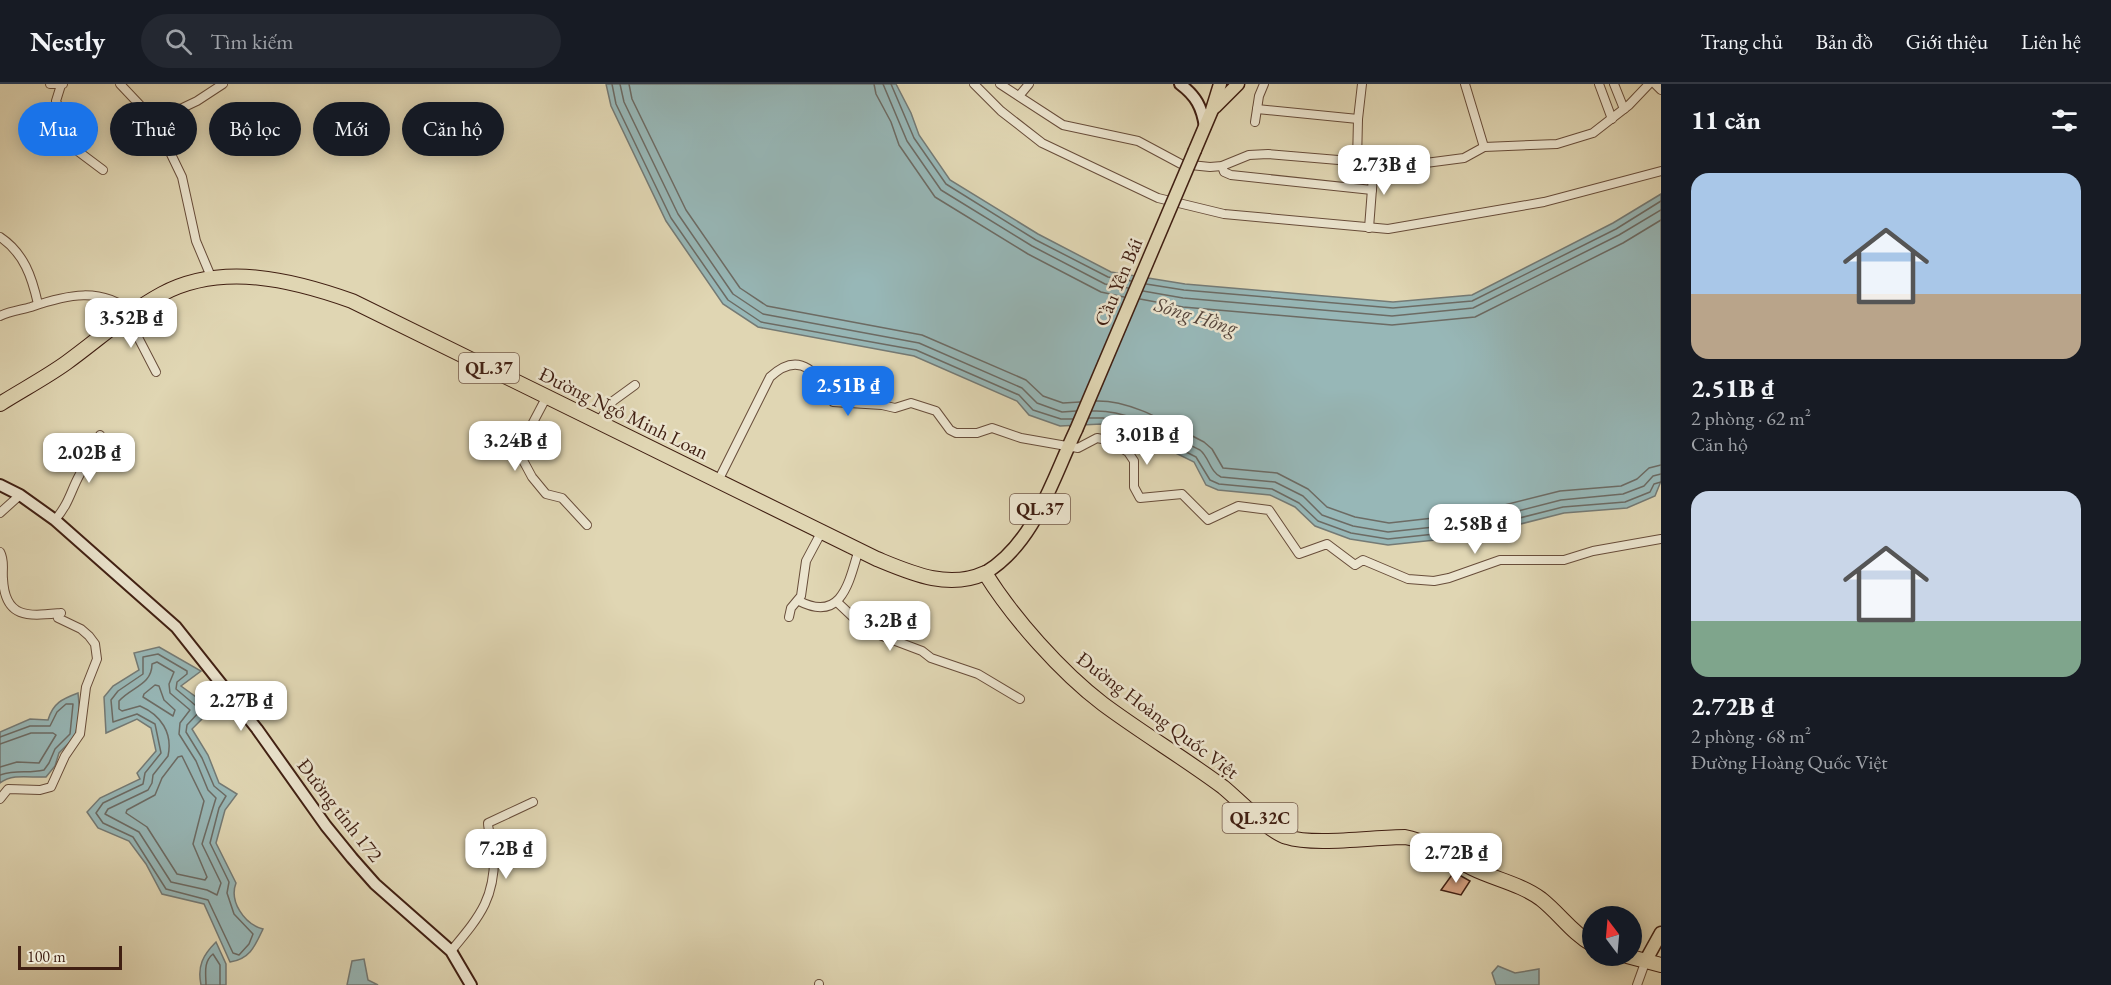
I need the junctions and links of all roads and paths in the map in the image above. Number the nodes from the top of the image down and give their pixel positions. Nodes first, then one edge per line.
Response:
1 (50, 84) edge
2 (120, 84) edge
3 (223, 84) edge
4 (974, 84) edge
5 (1000, 84) edge
6 (1029, 84) edge
7 (1180, 84) edge
8 (1220, 84) edge
9 (1238, 84) edge
10 (1264, 84) edge
11 (1362, 84) edge
12 (1465, 84) edge
13 (1599, 84) edge
14 (1614, 84) edge
15 (1649, 84) edge
16 (1655, 84) edge
17 (62, 85) edge
18 (1661, 90) edge
19 (1018, 96) junction
20 (56, 102) edge
21 (137, 102) edge
22 (196, 102) edge
23 (1257, 109) junction
24 (1624, 109) junction
25 (1212, 110) junction
26 (1358, 119) junction
27 (1612, 119) junction
28 (1255, 122) dead end
29 (1205, 127) junction
30 (1484, 147) junction
31 (84, 156) edge
32 (172, 156) edge
33 (1356, 162) junction
34 (1374, 163) junction
35 (1222, 166) junction
36 (103, 170) dead end
37 (1661, 171) edge
38 (1372, 190) junction
39 (1369, 228) junction
40 (0, 237) edge
41 (212, 279) junction
42 (39, 304) junction
43 (130, 314) junction
44 (0, 316) edge
45 (156, 372) dead end
46 (635, 386) dead end
47 (547, 396) junction
48 (0, 404) edge
49 (598, 421) junction
50 (1076, 430) joint
51 (100, 435) dead end
52 (1068, 447) junction
53 (718, 481) junction
54 (0, 485) edge
55 (20, 495) junction
56 (0, 513) edge
57 (55, 520) junction
58 (587, 525) dead end
59 (822, 531) junction
60 (1661, 539) edge
61 (859, 549) junction
62 (0, 552) edge
63 (985, 573) junction
64 (799, 601) junction
65 (837, 602) junction
66 (789, 616) dead end
67 (1020, 699) dead end
68 (0, 799) edge
69 (533, 802) dead end
70 (1661, 933) edge
71 (1582, 939) edge
72 (451, 951) junction
73 (1642, 959) edge
74 (1646, 960) junction
75 (1661, 965) edge
76 (1661, 972) edge
77 (471, 985) edge
78 (1637, 985) edge

1 - 17 street
2 - 21 street
3 - 22 street
4 - 39 street
5 - 19 street
6 - 19 street
7 - 29 main road
8 - 25 main road
9 - 25 main road
10 - 23 street
11 - 26 street
12 - 30 street
13 - 27 street
14 - 24 street
15 - 24 street
16 - 18 street
17 - 20 street
19 - 35 street
23 - 26 street
23 - 28 street
24 - 27 street
25 - 29 main road, QL.37
26 - 33 street
27 - 30 street
29 - 50 main road, Cầu Yên Bái / QL.37, bridge
30 - 34 street
31 - 36 street
32 - 41 street
33 - 34 street
33 - 35 street
34 - 38 street
35 - 38 street
37 - 39 street
38 - 39 street
40 - 42 street
41 - 43 highway, Đường Ngô Minh Loan / QL.37
41 - 47 highway, Đường Ngô Minh Loan / QL.37
42 - 43 street
42 - 44 street
43 - 45 street
43 - 48 highway, Đường Ngô Minh Loan / QL.37
46 - 49 street
47 - 49 highway, Đường Ngô Minh Loan / QL.37
47 - 58 street
49 - 53 highway, Đường Ngô Minh Loan / QL.37
50 - 52 main road, Đường Ngô Minh Loan / QL.37
51 - 57 street
52 - 53 street
52 - 60 street
52 - 63 main road, Đường Ngô Minh Loan / QL.37
53 - 59 highway, Đường Ngô Minh Loan / QL.37
54 - 55 main road, Đường tỉnh 172
55 - 56 street
55 - 57 main road, Đường tỉnh 172
57 - 72 main road, Đường tỉnh 172
59 - 61 highway, Đường Ngô Minh Loan / QL.37
59 - 64 street
61 - 63 highway, Đường Ngô Minh Loan / QL.37
61 - 65 street
62 - 68 street
63 - 71 highway, Đường Hoàng Quốc Việt / QL.32C
64 - 65 street
64 - 66 street
65 - 67 street
69 - 72 street
70 - 74 main road
72 - 77 main road, Đường tỉnh 172
73 - 74 highway
74 - 75 highway
74 - 76 highway
74 - 78 street

